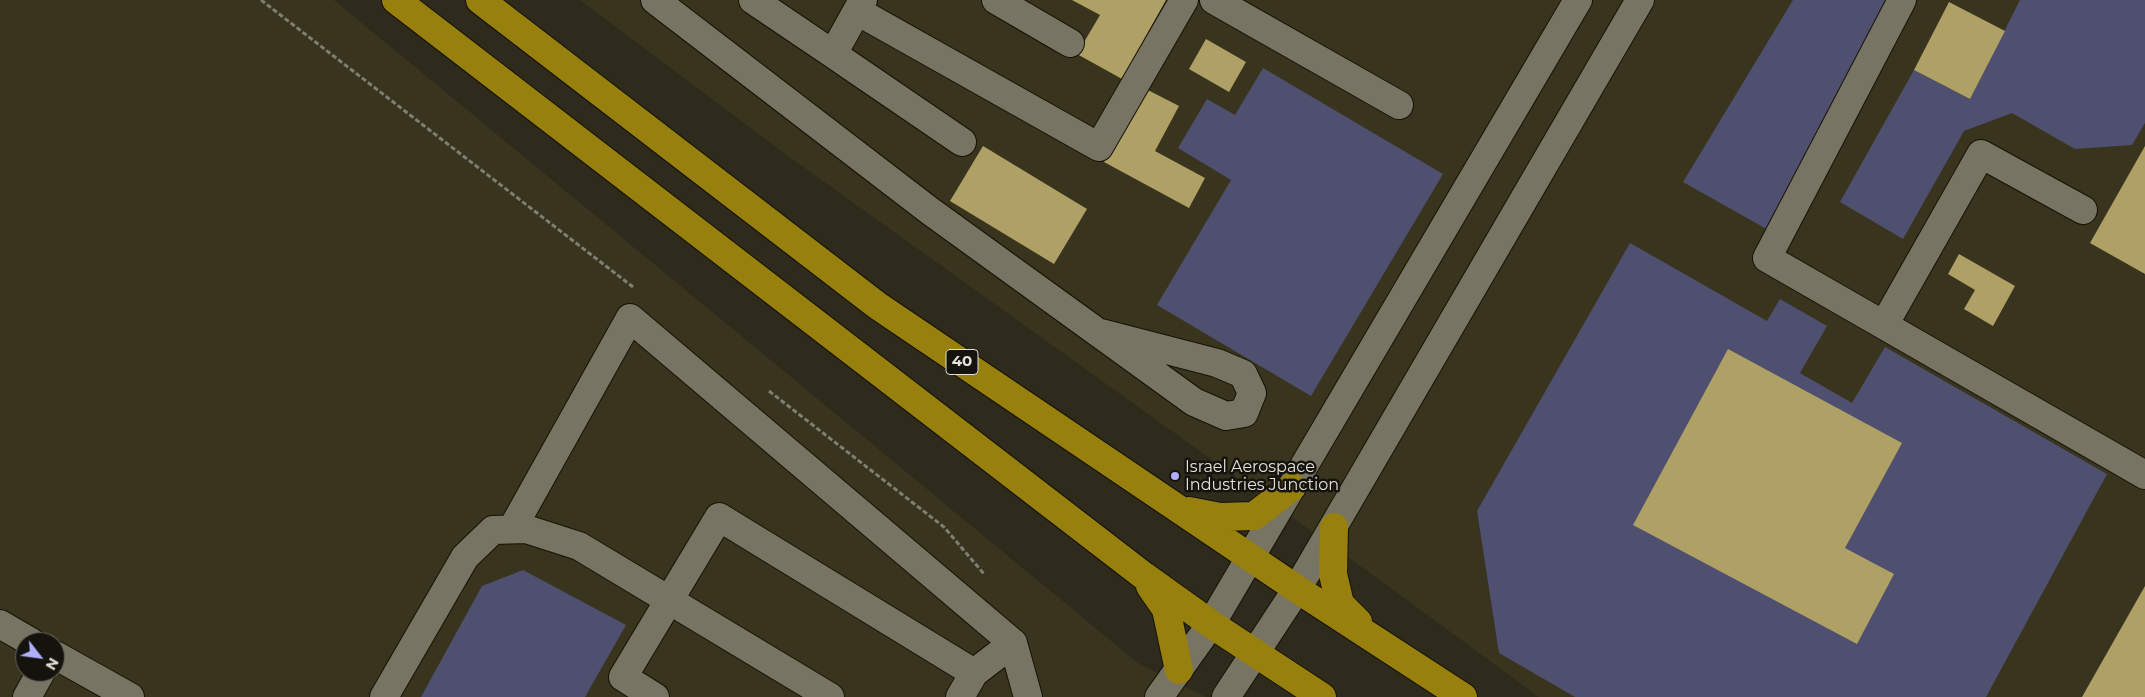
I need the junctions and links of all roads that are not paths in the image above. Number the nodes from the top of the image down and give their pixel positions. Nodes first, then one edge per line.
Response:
1 (396, 0) edge
2 (480, 0) edge
3 (655, 0) edge
4 (753, 0) edge
5 (996, 0) edge
6 (1184, 0) edge
7 (1214, 0) edge
8 (1578, 0) edge
9 (1640, 0) edge
10 (1902, 0) edge
11 (860, 6) edge
12 (1070, 43) dead end
13 (833, 54) junction
14 (1399, 104) dead end
15 (962, 142) dead end
16 (2083, 210) dead end
17 (1884, 324) junction
18 (1101, 333) junction
19 (2145, 475) edge
20 (1292, 487) junction
21 (1179, 509) junction
22 (1334, 526) junction
23 (512, 529) junction
24 (1250, 558) junction
25 (1144, 576) junction
26 (1297, 589) junction
27 (669, 600) junction
28 (0, 624) edge
29 (1211, 624) junction
30 (15, 632) edge
31 (1377, 641) junction
32 (1014, 643) junction
33 (1256, 654) junction
34 (65, 661) edge
35 (1179, 670) junction
36 (974, 673) junction
37 (35, 682) edge
38 (27, 697) edge
39 (130, 697) edge
40 (384, 697) edge
41 (655, 697) edge
42 (830, 697) edge
43 (960, 697) edge
44 (1028, 697) edge
45 (1159, 697) edge
46 (1226, 697) edge
47 (1322, 697) edge
48 (1462, 697) edge

1 - 25 highway
2 - 21 highway, 40
3 - 18 street
4 - 13 street
5 - 12 street
6 - 11 street
7 - 14 street
8 - 20 street
9 - 22 street
10 - 17 street
11 - 13 street
13 - 15 street
16 - 17 street
17 - 19 street
18 - 18 street
20 - 21 highway
20 - 24 street
21 - 24 highway, 40
22 - 26 street
22 - 31 highway
23 - 27 street
23 - 32 street
23 - 40 street
24 - 26 highway, 40
24 - 29 street
25 - 29 highway
25 - 35 highway
26 - 31 highway, 40
26 - 33 street
27 - 36 street
27 - 41 street
27 - 42 street
28 - 30 street
29 - 33 highway
29 - 35 street
31 - 48 highway, 40
32 - 36 street
32 - 44 street
33 - 46 street
33 - 47 highway
34 - 39 street
35 - 45 street
36 - 43 street
37 - 38 street

